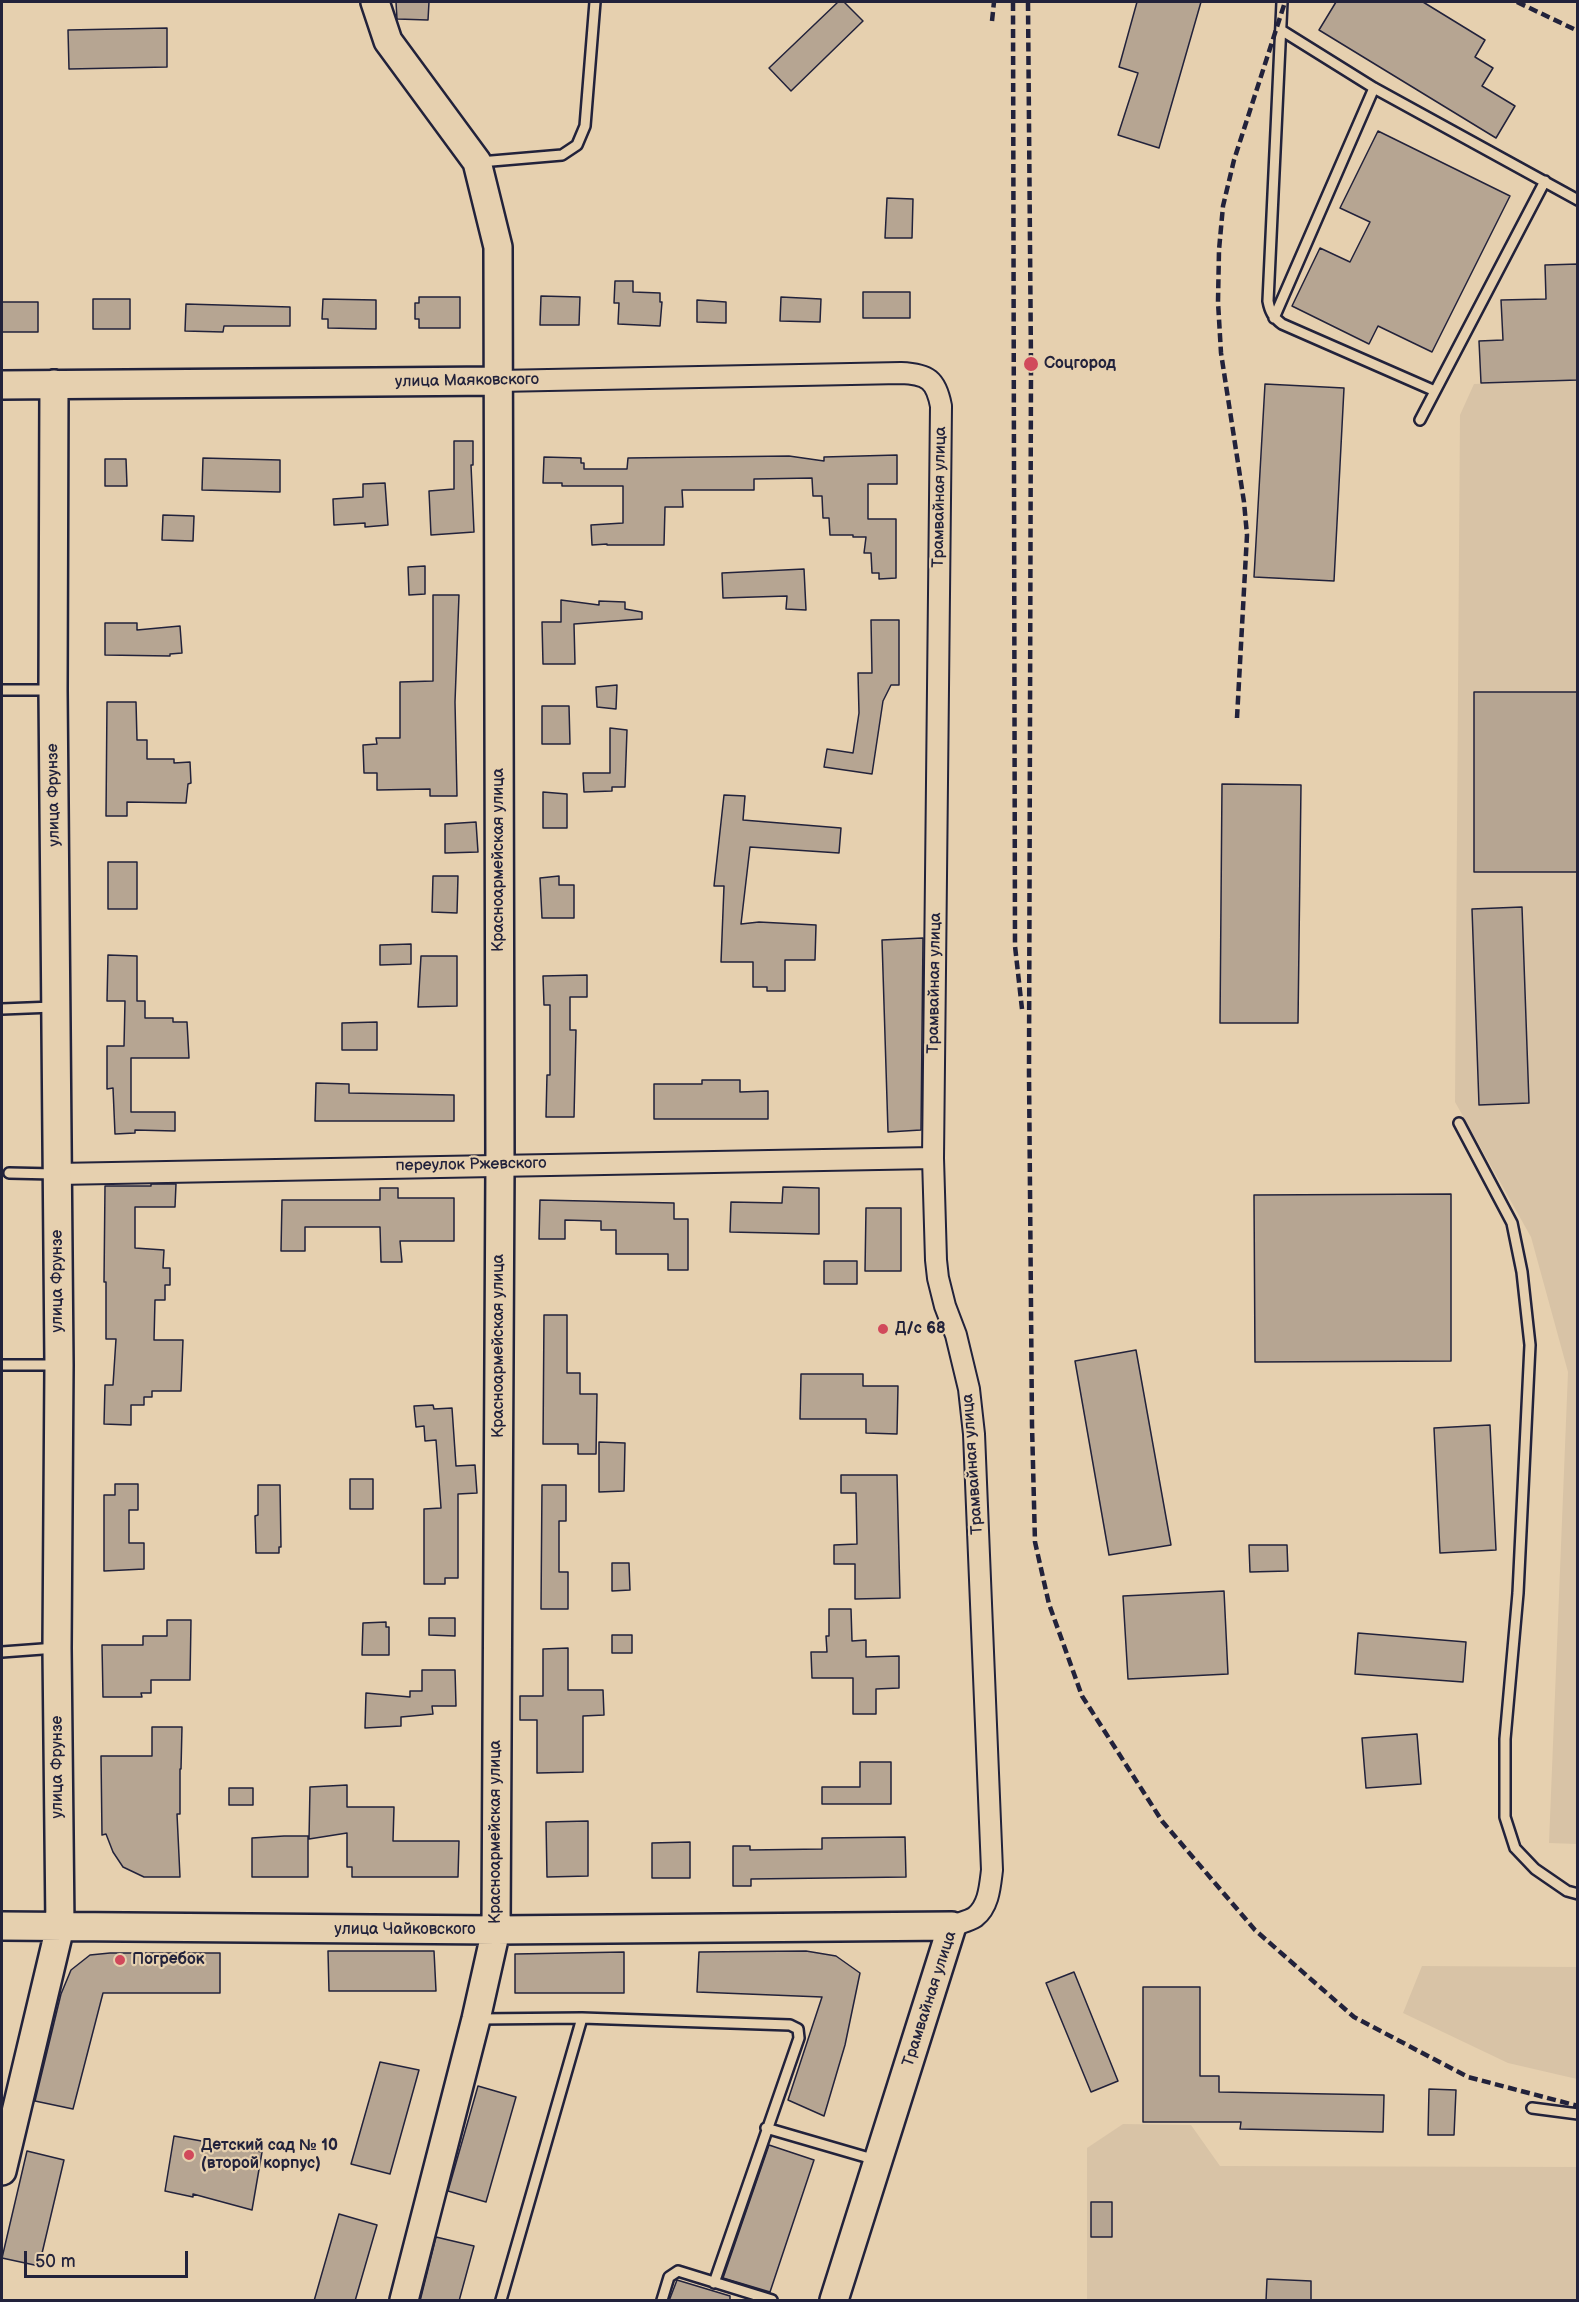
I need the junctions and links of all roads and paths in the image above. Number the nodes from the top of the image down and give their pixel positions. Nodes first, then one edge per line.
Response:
1 (375, 2) edge
2 (596, 2) edge
3 (1282, 2) edge
4 (1281, 30) junction
5 (1374, 88) junction
6 (477, 162) junction
7 (1545, 181) junction
8 (1578, 200) edge
9 (1274, 318) junction
10 (931, 380) joint
11 (498, 381) junction
12 (54, 384) junction
13 (2, 385) edge
14 (1435, 391) junction
15 (1420, 420) dead end
16 (2, 690) edge
17 (53, 690) junction
18 (56, 1007) junction
19 (2, 1009) edge
20 (1459, 1123) dead end
21 (933, 1158) junction
22 (500, 1164) junction
23 (9, 1173) dead end
24 (57, 1174) junction
25 (2, 1365) edge
26 (58, 1365) junction
27 (57, 1648) junction
28 (2, 1652) edge
29 (1578, 1894) edge
30 (2, 1926) edge
31 (952, 1926) junction
32 (60, 1927) junction
33 (496, 1930) junction
34 (582, 2018) junction
35 (477, 2019) junction
36 (1532, 2108) dead end
37 (1578, 2114) edge
38 (766, 2128) junction
39 (878, 2161) junction
40 (2, 2168) edge
41 (714, 2283) junction
42 (404, 2301) edge
43 (501, 2301) edge
44 (662, 2301) edge
45 (772, 2301) edge
46 (834, 2301) edge

1 - 6 street
2 - 6 lane
3 - 4 lane
4 - 5 lane
4 - 9 lane
5 - 7 lane
5 - 9 lane
6 - 11 street, Красноармейская улица
7 - 8 lane
7 - 14 lane
9 - 14 lane
10 - 11 street, улица Маяковского
10 - 21 street, Трамвайная улица
11 - 12 street, улица Маяковского
11 - 22 street, Красноармейская улица
12 - 13 street, улица Маяковского
12 - 17 street, улица Фрунзе
14 - 15 lane
16 - 17 lane
17 - 18 street, улица Фрунзе
18 - 19 lane
18 - 24 street, улица Фрунзе
20 - 29 lane
21 - 22 street, переулок Ржевского
21 - 31 street, Трамвайная улица
22 - 24 street, переулок Ржевского
22 - 33 street, Красноармейская улица
23 - 24 lane, переулок Ржевского
24 - 26 street, улица Фрунзе
25 - 26 lane
26 - 27 street, улица Фрунзе
27 - 28 lane
27 - 32 street, улица Фрунзе
30 - 32 street, улица Чайковского
31 - 33 street, улица Чайковского
31 - 39 street, Трамвайная улица
32 - 33 street, улица Чайковского
32 - 40 street, улица Фрунзе
33 - 35 street, Красноармейская улица
34 - 35 lane
34 - 38 lane
34 - 43 lane
35 - 42 street, Красноармейская улица
36 - 37 lane
38 - 39 lane
38 - 41 lane
39 - 46 street, Трамвайная улица
41 - 44 lane
41 - 45 lane

